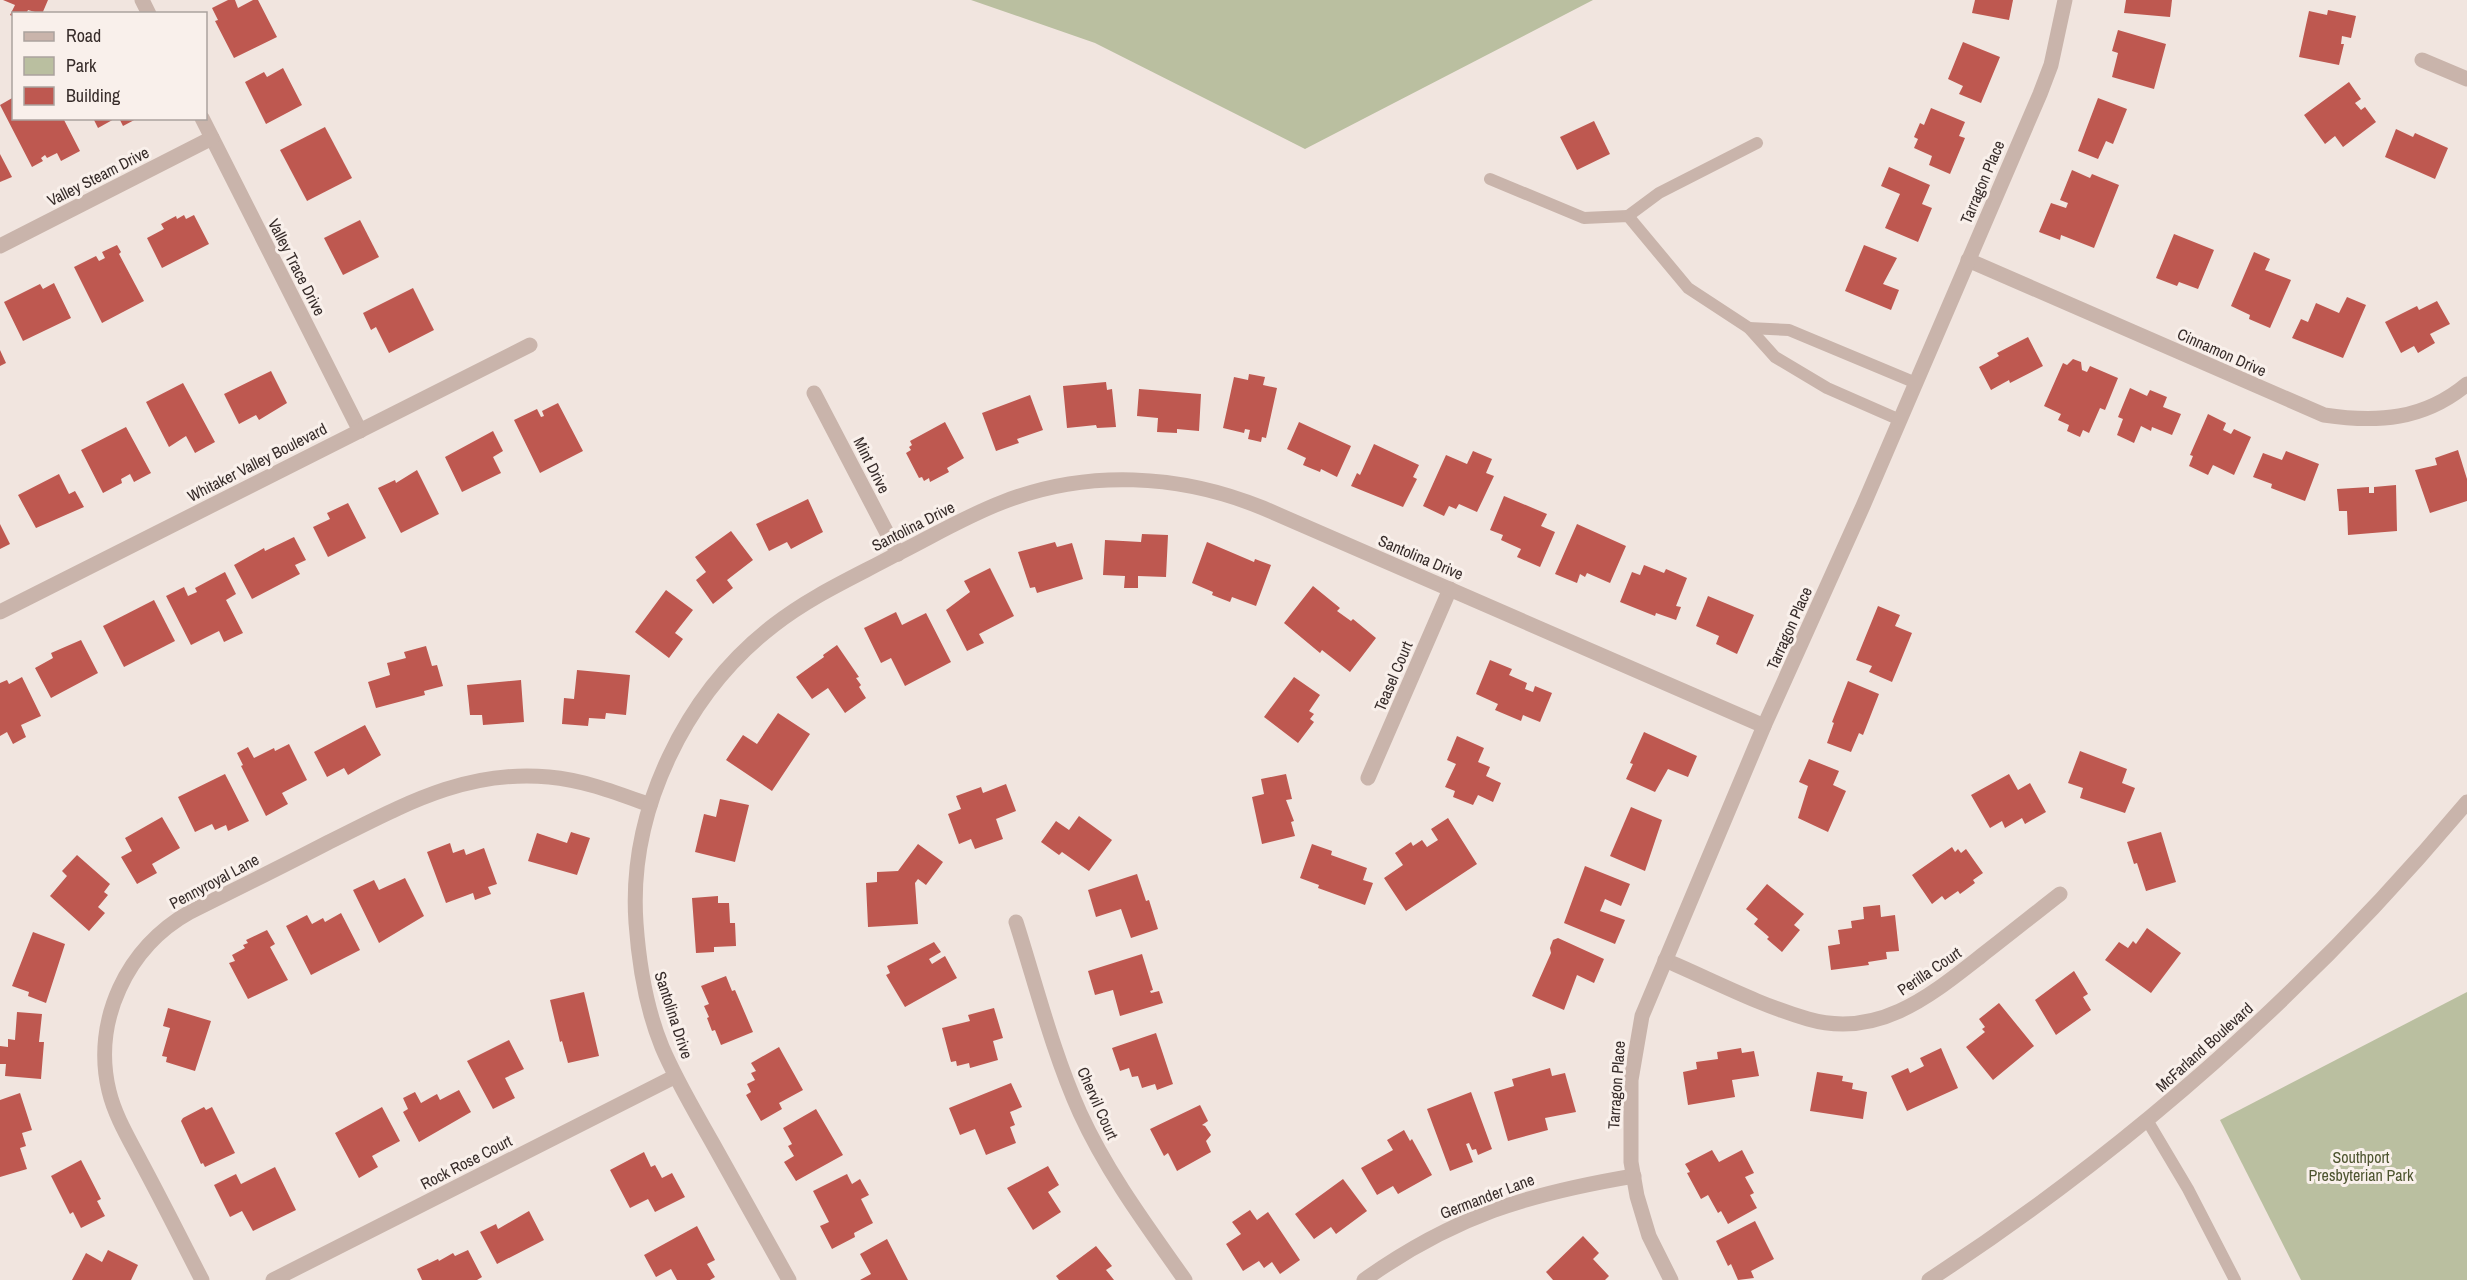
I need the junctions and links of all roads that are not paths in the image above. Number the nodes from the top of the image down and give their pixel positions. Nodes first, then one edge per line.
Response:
1 (2065, 0) edge
2 (2422, 60) dead end
3 (2467, 79) edge
4 (203, 120) edge
5 (212, 138) junction
6 (1757, 143) dead end
7 (1490, 180) dead end
8 (1628, 216) junction
9 (0, 246) edge
10 (1968, 260) junction
11 (1749, 328) junction
12 (530, 345) dead end
13 (1916, 383) junction
14 (2467, 384) edge
15 (814, 393) dead end
16 (1900, 420) junction
17 (360, 431) junction
18 (898, 554) junction
19 (1450, 589) junction
20 (0, 612) edge
21 (1764, 726) junction
22 (1368, 778) dead end
23 (2467, 802) edge
24 (650, 805) junction
25 (2060, 894) dead end
26 (1016, 922) dead end
27 (1665, 960) junction
28 (675, 1077) junction
29 (2147, 1120) junction
30 (1634, 1176) junction
31 (202, 1280) edge
32 (273, 1280) edge
33 (789, 1280) edge
34 (1185, 1280) edge
35 (1364, 1280) edge
36 (1671, 1280) edge
37 (1929, 1280) edge
38 (2235, 1280) edge

1 - 10 street, Tarragon Place
2 - 3 street
4 - 5 street, Valley Trace Drive
5 - 9 street, Valley Steam Drive
5 - 17 street, Valley Trace Drive
6 - 8 lane
7 - 8 lane
8 - 11 lane
10 - 13 street, Tarragon Place
10 - 14 street, Cinnamon Drive
11 - 13 lane
11 - 16 lane
12 - 17 street, Whitaker Valley Boulevard
13 - 16 street, Tarragon Place
15 - 18 street, Mint Drive
16 - 21 street, Tarragon Place
17 - 20 street, Whitaker Valley Boulevard
18 - 19 street, Santolina Drive
18 - 24 street, Santolina Drive
19 - 21 street, Santolina Drive
19 - 22 street, Teasel Court
21 - 27 street, Tarragon Place
23 - 29 street, McFarland Boulevard
24 - 28 street, Santolina Drive
24 - 31 street, Pennyroyal Lane
25 - 27 street, Perilla Court
26 - 34 street, Chervil Court
27 - 30 street, Tarragon Place
28 - 32 street, Rock Rose Court
28 - 33 street, Santolina Drive
29 - 37 street, McFarland Boulevard
29 - 38 lane
30 - 35 street, Germander Lane
30 - 36 street, Tarragon Place

